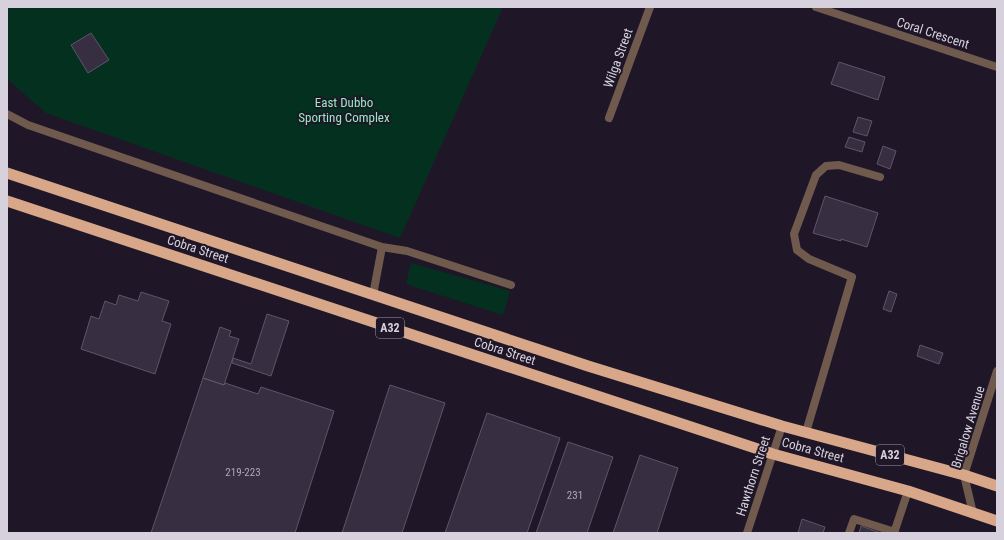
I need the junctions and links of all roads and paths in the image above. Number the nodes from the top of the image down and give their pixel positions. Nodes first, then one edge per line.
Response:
1 (650, 7) edge
2 (816, 7) edge
3 (997, 67) edge
4 (7, 114) edge
5 (609, 118) dead end
6 (7, 173) edge
7 (880, 177) dead end
8 (7, 201) edge
9 (382, 247) junction
10 (511, 285) dead end
11 (373, 295) junction
12 (997, 371) edge
13 (782, 426) junction
14 (806, 432) junction
15 (773, 454) junction
16 (964, 475) junction
17 (997, 486) edge
18 (908, 491) junction
19 (973, 513) junction
20 (997, 521) edge
21 (894, 532) edge
22 (747, 533) edge
23 (849, 533) edge

1 - 5 street, Wilga Street
2 - 3 street, Coral Crescent
4 - 9 street
6 - 11 highway, Cobra Street / A32
7 - 14 street
8 - 15 highway, Cobra Street / A32
9 - 10 street
9 - 11 street
11 - 13 highway, Cobra Street / A32
12 - 16 street, Brigalow Avenue
13 - 14 highway, Cobra Street / A32
13 - 15 street, Hawthorn Street
14 - 16 highway, Cobra Street / A32
15 - 18 highway, Cobra Street / A32
15 - 22 street, Hawthorn Street
16 - 17 highway, Cobra Street / A32
16 - 19 street, Brigalow Avenue
18 - 19 highway, Cobra Street / A32
18 - 21 street
19 - 20 highway, Cobra Street / A32
21 - 23 street

